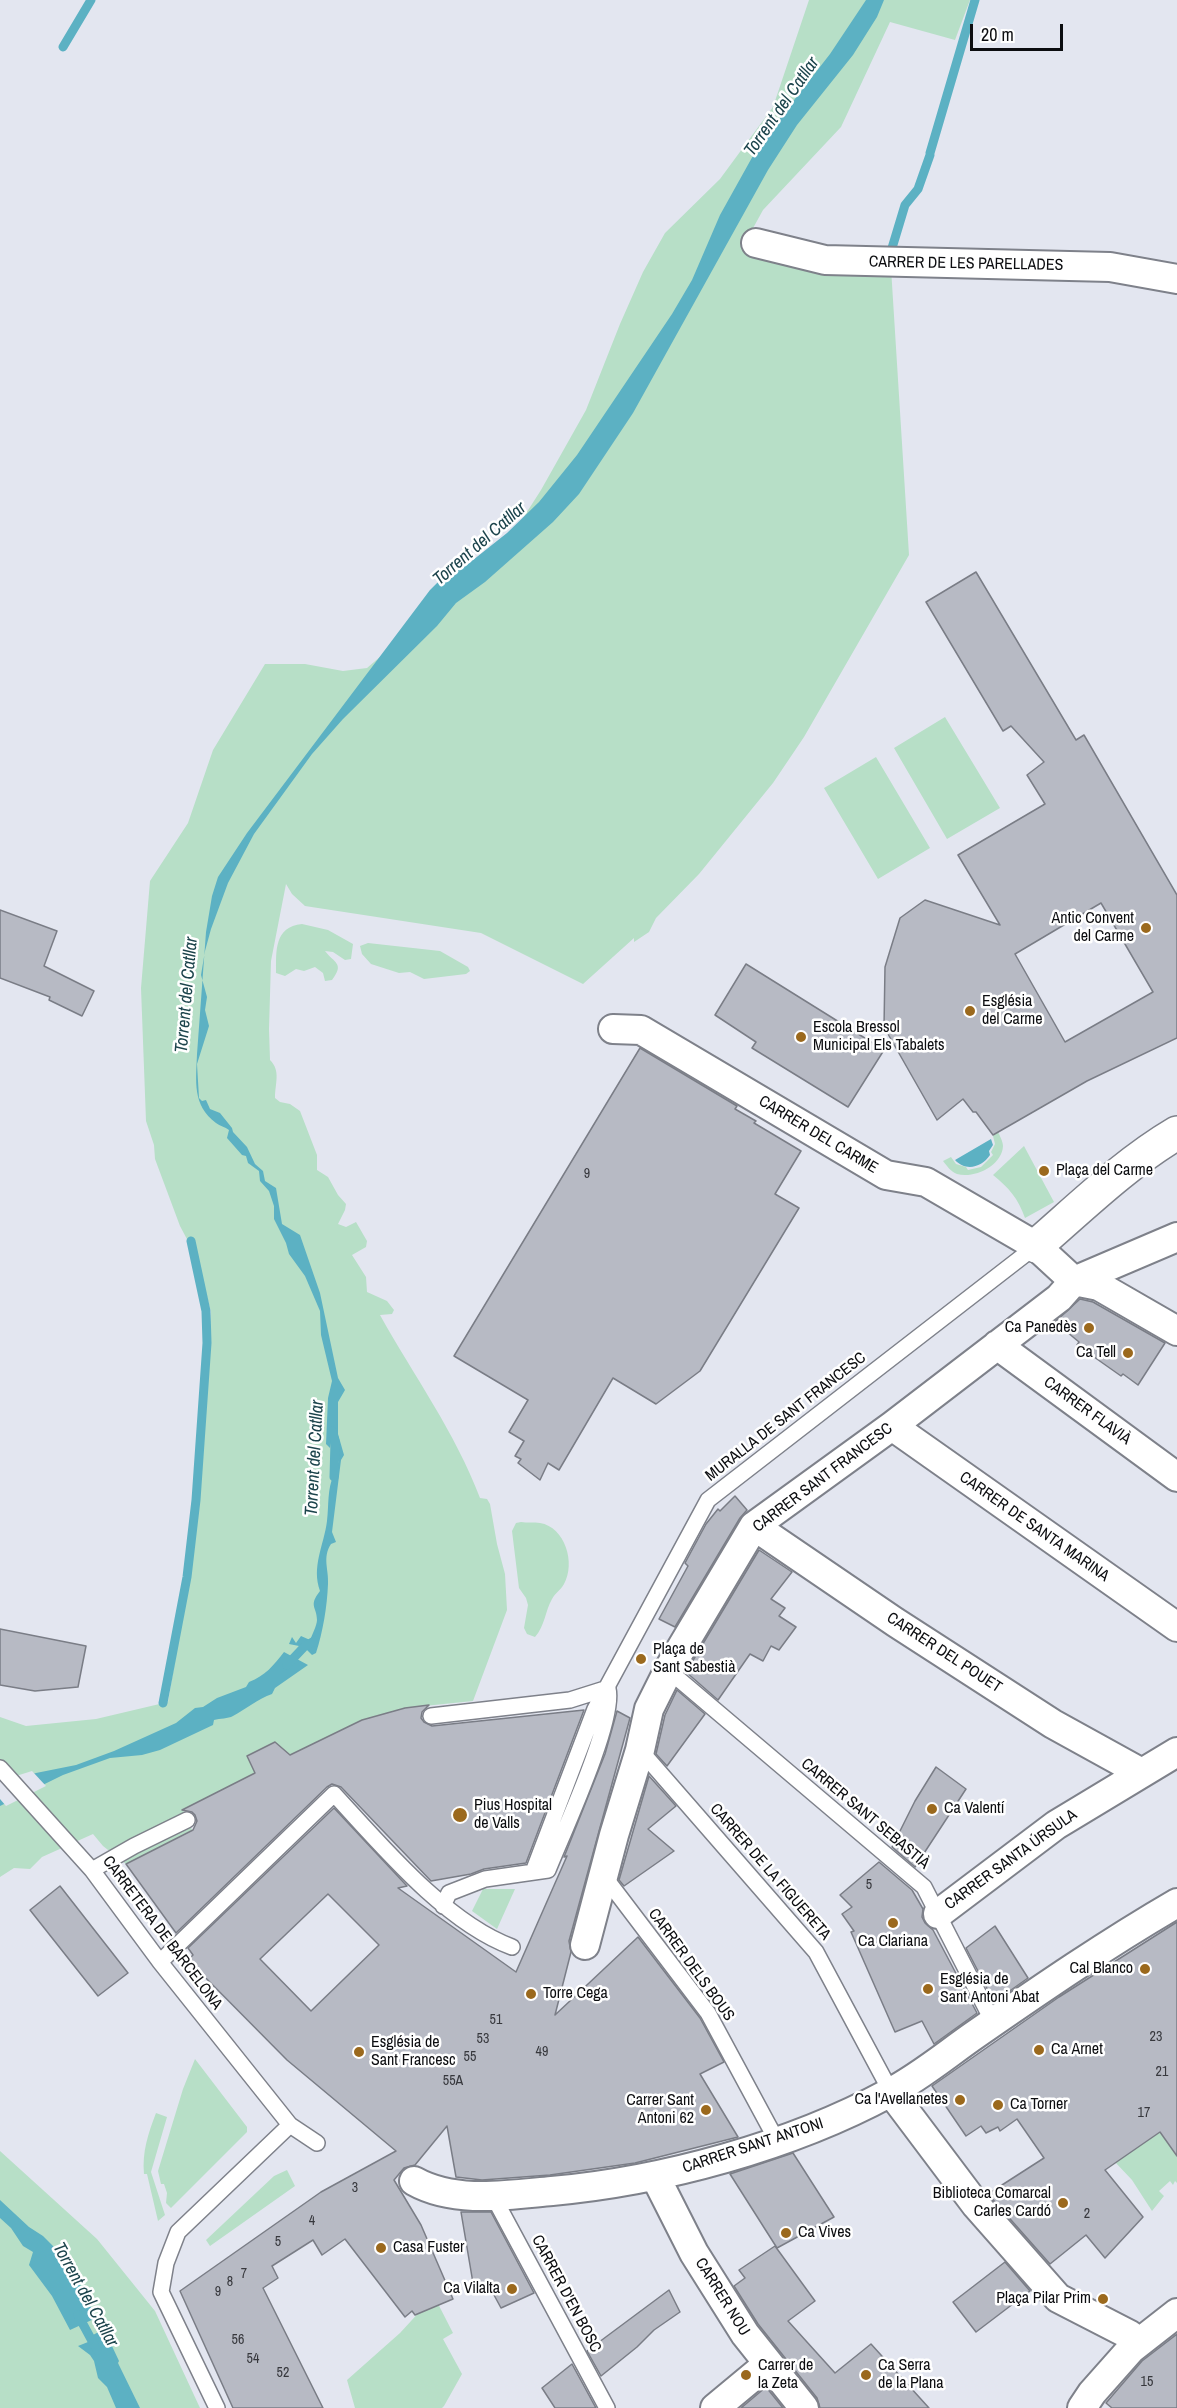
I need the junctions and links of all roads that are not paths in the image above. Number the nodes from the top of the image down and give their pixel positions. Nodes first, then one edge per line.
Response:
1 (756, 243) dead end
2 (1177, 279) edge
3 (612, 1029) dead end
4 (1177, 1133) edge
5 (1177, 1237) edge
6 (1036, 1246) junction
7 (1074, 1281) junction
8 (1177, 1332) edge
9 (997, 1345) junction
10 (892, 1426) junction
11 (1177, 1477) edge
12 (753, 1526) junction
13 (1177, 1627) edge
14 (670, 1667) junction
15 (608, 1688) junction
16 (431, 1716) dead end
17 (640, 1750) junction
18 (1177, 1752) edge
19 (0, 1768) edge
20 (1140, 1772) junction
21 (188, 1820) dead end
22 (92, 1870) junction
23 (604, 1876) junction
24 (443, 1906) junction
25 (1174, 1911) edge
26 (938, 1914) junction
27 (585, 1945) dead end
28 (512, 1947) dead end
29 (160, 1962) junction
30 (993, 2022) junction
31 (891, 2092) junction
32 (290, 2125) junction
33 (777, 2141) junction
34 (316, 2143) dead end
35 (655, 2176) junction
36 (414, 2181) dead end
37 (493, 2196) junction
38 (1172, 2328) edge
39 (1137, 2344) junction
40 (768, 2364) junction
41 (217, 2408) edge
42 (607, 2408) edge
43 (715, 2408) edge
44 (804, 2408) edge
45 (1082, 2408) edge

1 - 2 street, CARRER DE LES PARELLADES
3 - 6 street, CARRER DEL CARME
4 - 6 main road
5 - 7 street, CARRER SANT FRANCESC
6 - 7 street, CARRER DEL CARME
6 - 15 lane, MURALLA DE SANT FRANCESC
7 - 8 street, CARRER DEL CARME
7 - 9 street, CARRER SANT FRANCESC
9 - 10 street, CARRER SANT FRANCESC
9 - 11 street, CARRER FLAVIÀ
10 - 12 street, CARRER SANT FRANCESC
10 - 13 street, CARRER DE SANTA MARINA
12 - 14 street, CARRER SANT FRANCESC
12 - 20 street, CARRER DEL POUET
14 - 17 street, CARRER SANT FRANCESC
14 - 26 lane, CARRER SANT SEBASTIÀ
15 - 16 lane
15 - 24 lane, MURALLA DE SANT FRANCESC
17 - 23 street, CARRER SANT FRANCESC
17 - 31 lane, CARRER DE LA FIGUERETA
18 - 20 street, CARRER SANTA ÚRSULA
19 - 22 lane, CARRETERA DE BARCELONA
20 - 26 street, CARRER SANTA ÚRSULA
21 - 22 lane
22 - 29 lane, CARRETERA DE BARCELONA
23 - 27 street, CARRER SANT FRANCESC
23 - 33 lane, CARRER DELS BOUS
24 - 28 lane
24 - 29 lane
25 - 30 street, CARRER SANT ANTONI
26 - 30 lane, CARRER SANT SEBASTIÀ
29 - 32 lane, CARRETERA DE BARCELONA
30 - 31 street, CARRER SANT ANTONI
31 - 33 street, CARRER SANT ANTONI
31 - 39 street
32 - 34 lane
32 - 41 lane
33 - 35 street, CARRER SANT ANTONI
35 - 37 street, CARRER SANT ANTONI
35 - 40 street, CARRER NOU
36 - 37 street, CARRER SANT ANTONI
37 - 42 lane, CARRER D'EN BOSC
38 - 39 street
39 - 45 street
40 - 43 street
40 - 44 street, CARRER NOU

